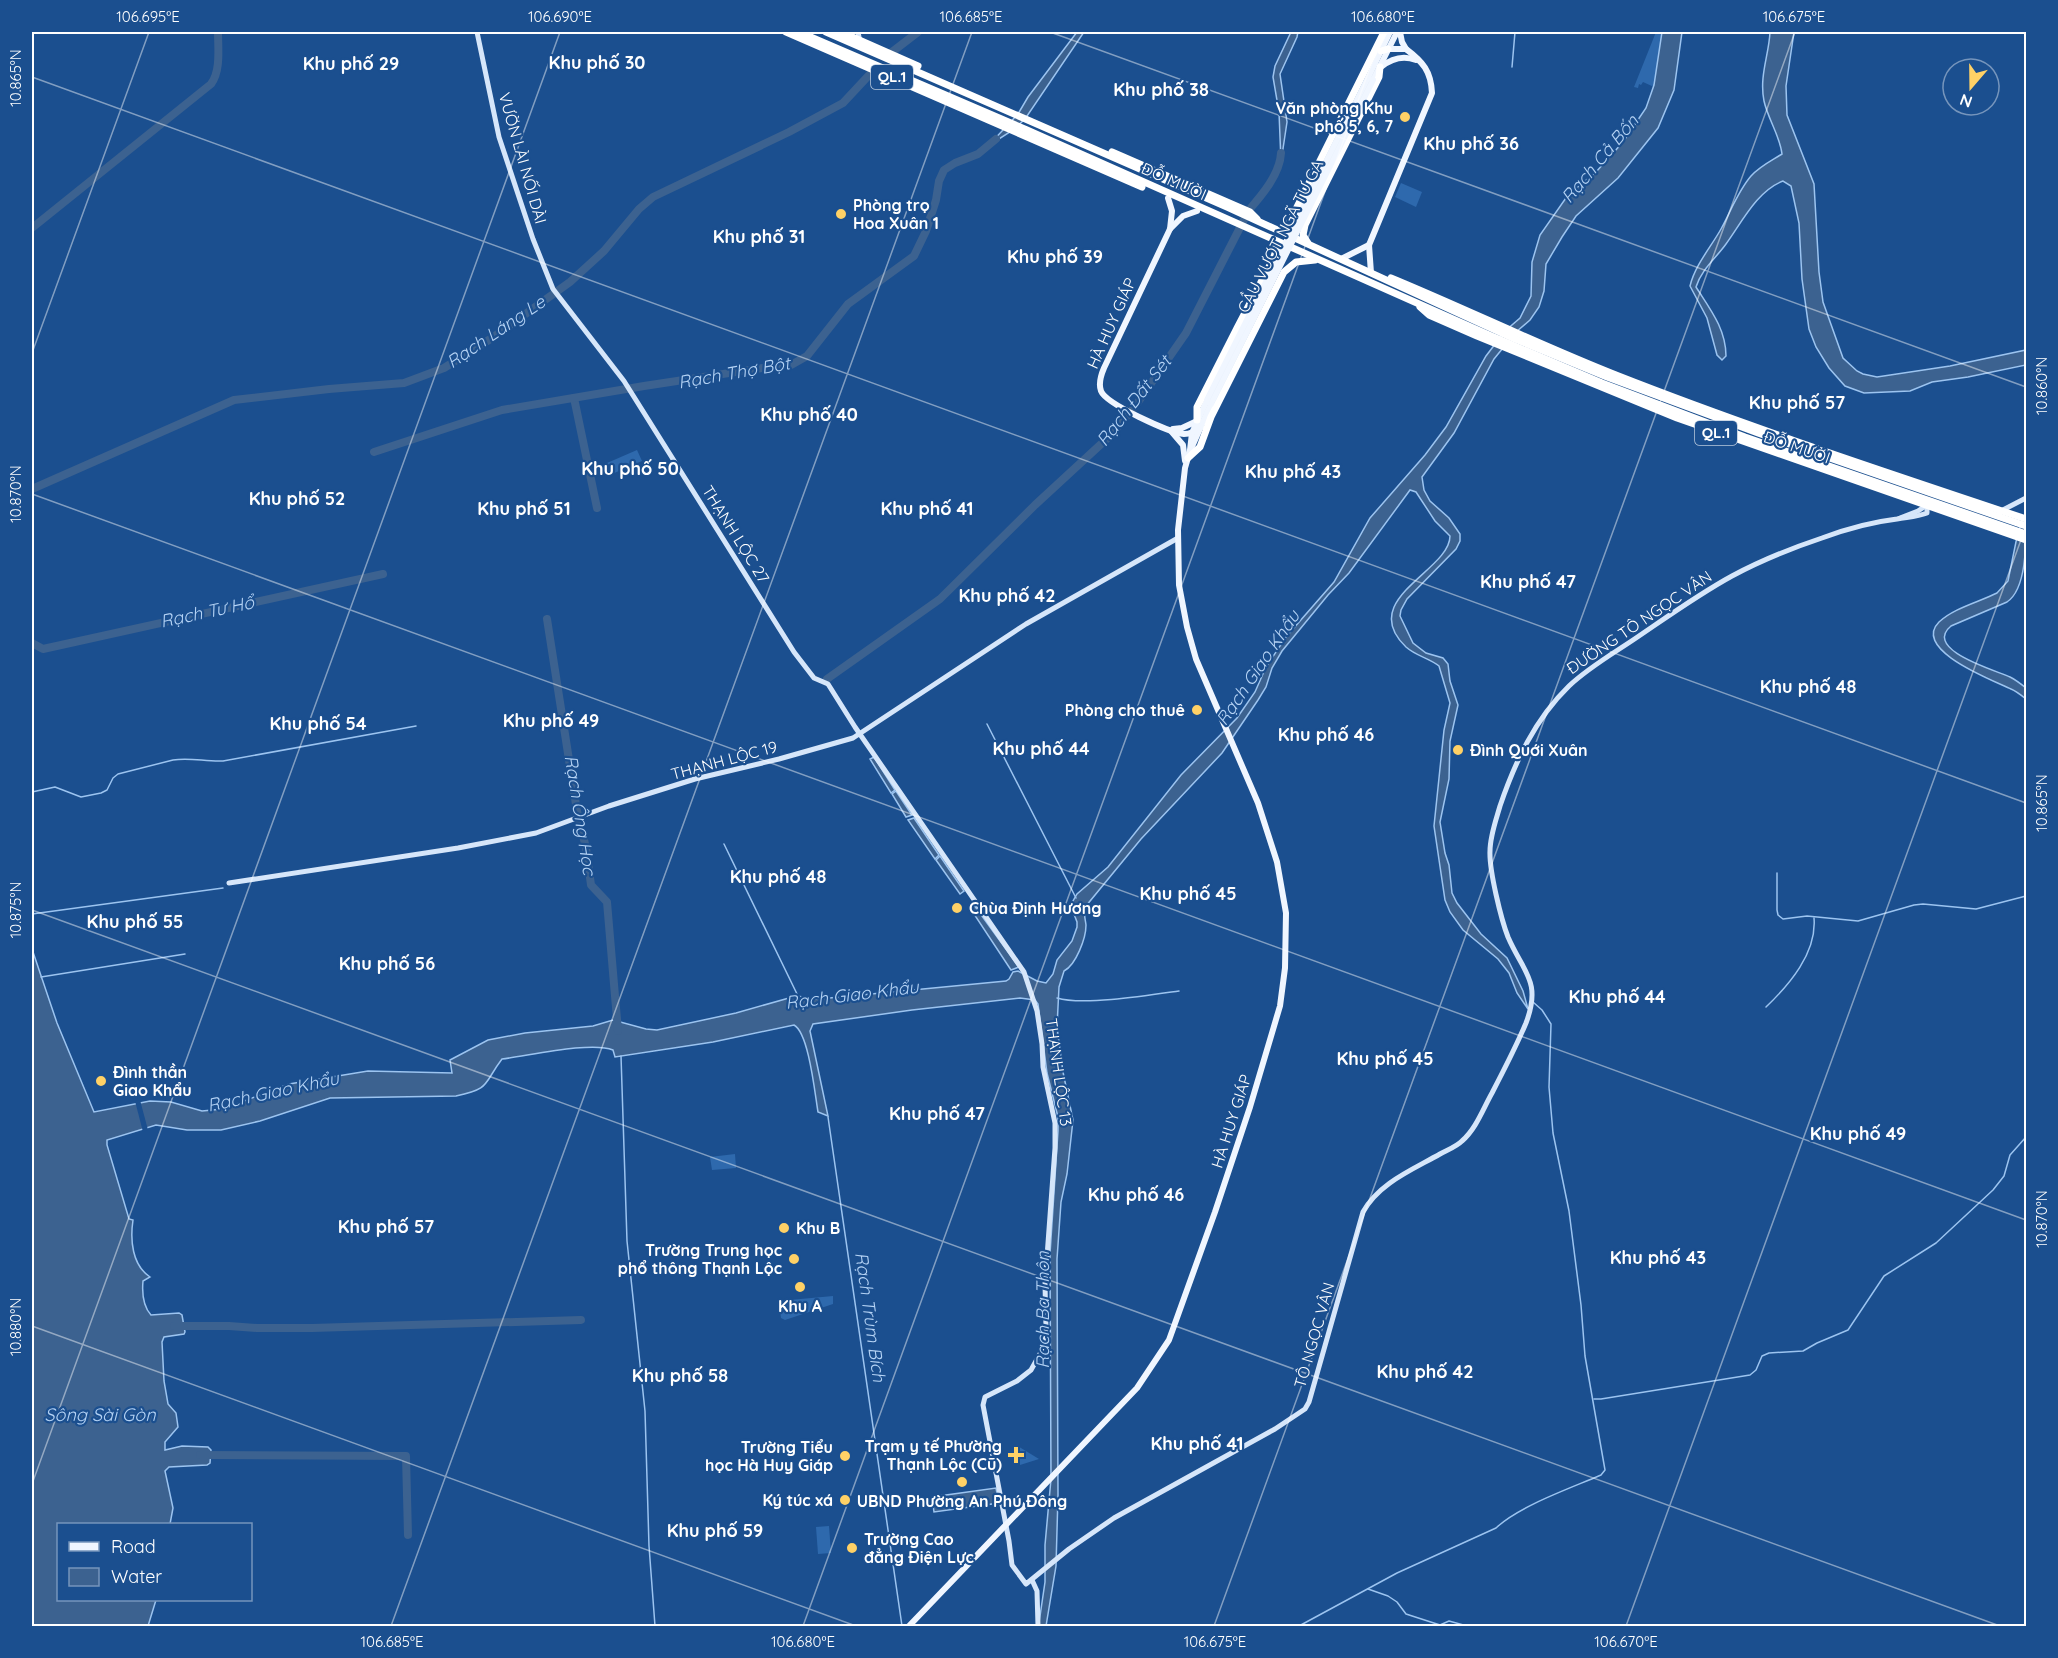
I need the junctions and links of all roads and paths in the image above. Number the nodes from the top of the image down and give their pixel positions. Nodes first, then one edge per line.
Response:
1 (477, 32) edge
2 (786, 32) edge
3 (799, 32) edge
4 (826, 32) edge
5 (840, 32) edge
6 (858, 32) edge
7 (1384, 32) edge
8 (1390, 32) edge
9 (1399, 32) edge
10 (860, 43) junction
11 (1406, 49) junction
12 (1385, 50) junction
13 (1421, 62) junction
14 (1380, 67) junction
15 (1371, 79) junction
16 (1032, 119) junction
17 (997, 120) junction
18 (1023, 131) junction
19 (1144, 187) junction
20 (1157, 188) junction
21 (1168, 198) junction
22 (1197, 211) junction
23 (1215, 214) junction
24 (1255, 218) junction
25 (1291, 219) junction
26 (1305, 225) junction
27 (1170, 230) junction
28 (1279, 231) junction
29 (1273, 240) junction
30 (1310, 245) junction
31 (1369, 245) junction
32 (1273, 259) junction
33 (1341, 259) junction
34 (1320, 260) junction
35 (1287, 268) junction
36 (1371, 273) junction
37 (1416, 295) junction
38 (1491, 332) junction
39 (1513, 342) junction
40 (627, 387) joint
41 (1199, 424) junction
42 (1168, 428) junction
43 (1192, 432) junction
44 (1189, 454) junction
45 (1185, 468) junction
46 (2026, 498) edge
47 (1930, 500) junction
48 (1947, 506) junction
49 (1939, 509) junction
50 (1998, 513) junction
51 (2018, 525) edge
52 (2026, 526) edge
53 (2026, 534) edge
54 (1178, 538) junction
55 (2026, 540) edge
56 (860, 734) junction
57 (229, 883) dead end
58 (1532, 990) joint
59 (1006, 1526) junction
60 (1032, 1580) junction
61 (1025, 1582) junction
62 (1037, 1602) junction
63 (909, 1626) edge
64 (1038, 1626) edge

1 - 40 street, VƯỜN LÀI NỐI DÀI
2 - 17 highway, QL.1
3 - 17 highway, QL.1
4 - 10 highway, QL.1
5 - 10 highway, QL.1
6 - 10 street
7 - 25 highway
8 - 12 main road
9 - 11 main road
9 - 12 main road
10 - 16 highway, QL.1
11 - 12 main road
11 - 13 main road
12 - 14 main road
12 - 15 main road
13 - 14 main road
13 - 31 main road
14 - 15 main road
14 - 26 highway
15 - 41 main road, CẦU VƯỢT NGÃ TƯ GA, bridge
16 - 24 highway, ĐỖ MƯỜI / QL.1
16 - 24 highway, ĐỖ MƯỜI / QL.1
17 - 18 highway, QL.1
18 - 19 highway, ĐỖ MƯỜI / QL.1
18 - 20 highway, ĐỖ MƯỜI / QL.1
19 - 20 highway
19 - 21 highway, ĐỖ MƯỜI / QL.1
20 - 23 highway, ĐỖ MƯỜI / QL.1
21 - 22 highway, ĐỖ MƯỜI / QL.1
21 - 27 main road, HÀ HUY GIÁP
22 - 23 highway, ĐỖ MƯỜI / QL.1
22 - 27 main road, HÀ HUY GIÁP
23 - 29 highway, QL.1
24 - 28 highway, ĐỖ MƯỜI / QL.1
25 - 26 highway
25 - 28 highway
26 - 30 highway
27 - 42 main road, HÀ HUY GIÁP
28 - 30 highway, ĐỖ MƯỜI / QL.1
29 - 32 highway
29 - 34 highway, QL.1
30 - 33 highway, ĐỖ MƯỜI / QL.1
31 - 33 main road
31 - 36 main road
32 - 35 highway
32 - 41 highway
33 - 36 highway, ĐỖ MƯỜI / QL.1
34 - 35 highway
34 - 37 highway, QL.1
35 - 44 highway
36 - 37 highway, QL.1
37 - 38 highway, QL.1
37 - 38 highway, QL.1
38 - 39 highway, QL.1
38 - 39 highway, QL.1
39 - 47 highway, ĐỖ MƯỜI / QL.1
39 - 47 highway, ĐỖ MƯỜI / QL.1
40 - 56 street, THẠNH LỘC 27
41 - 42 main road
41 - 43 main road
41 - 44 main road
42 - 43 main road, HÀ HUY GIÁP
42 - 45 main road
43 - 44 main road
44 - 45 main road
45 - 54 main road
46 - 50 street
47 - 48 highway, ĐỖ MƯỜI / QL.1
47 - 49 highway, ĐỖ MƯỜI / QL.1
47 - 50 highway, ĐỖ MƯỜI / QL.1
47 - 58 street, ĐƯỜNG TÔ NGỌC VÂN
48 - 49 highway
48 - 51 highway, ĐỖ MƯỜI / QL.1
49 - 51 highway, ĐỖ MƯỜI / QL.1
50 - 51 highway, ĐỖ MƯỜI / QL.1
51 - 52 highway, QL.1
51 - 53 highway, QL.1
51 - 55 highway, QL.1
54 - 56 street, THẠNH LỘC 19
54 - 59 main road, HÀ HUY GIÁP
56 - 57 street, THẠNH LỘC 19
56 - 59 street, THẠNH LỘC 13
58 - 60 street, TÔ NGỌC VÂN
59 - 61 street
59 - 63 main road
60 - 61 street, TÔ NGỌC VÂN
60 - 62 street
61 - 62 street
62 - 64 street

